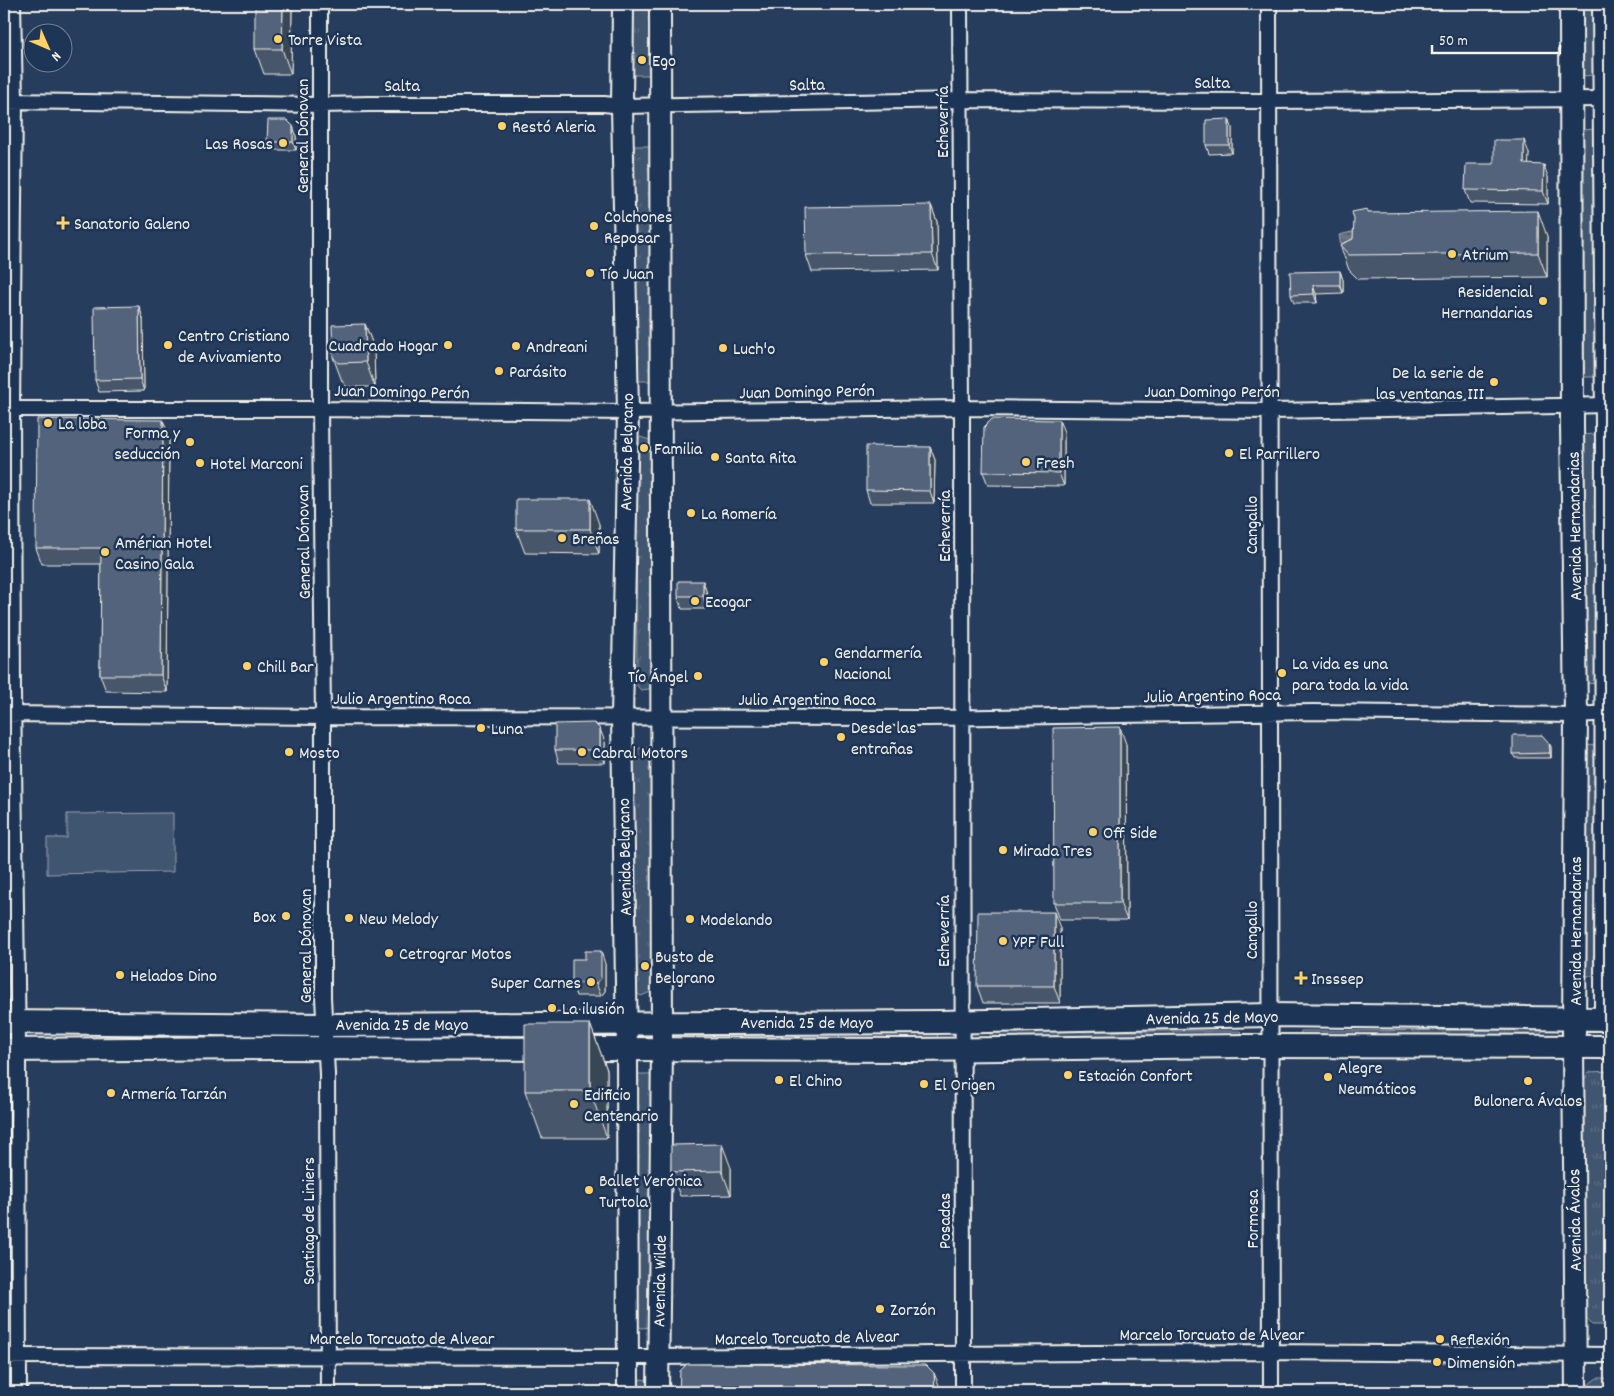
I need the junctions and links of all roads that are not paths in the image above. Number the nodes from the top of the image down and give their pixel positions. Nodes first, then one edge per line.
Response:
1 (13, 4) edge
2 (320, 4) edge
3 (623, 4) edge
4 (660, 4) edge
5 (960, 4) edge
6 (1269, 4) edge
7 (1571, 4) edge
8 (1604, 4) edge
9 (1572, 99) junction
10 (1608, 99) edge
11 (961, 100) junction
12 (9, 101) edge
13 (1268, 101) junction
14 (321, 106) junction
15 (622, 106) junction
16 (660, 106) junction
17 (1609, 405) edge
18 (1572, 406) junction
19 (320, 408) junction
20 (962, 408) junction
21 (8, 409) edge
22 (1270, 411) junction
23 (628, 412) junction
24 (661, 412) junction
25 (9, 713) edge
26 (1269, 713) junction
27 (1608, 713) edge
28 (1576, 715) junction
29 (323, 717) junction
30 (622, 717) junction
31 (661, 717) junction
32 (962, 718) junction
33 (1270, 1015) junction
34 (1575, 1019) junction
35 (1608, 1019) edge
36 (10, 1022) edge
37 (660, 1022) junction
38 (962, 1022) junction
39 (626, 1023) junction
40 (324, 1025) junction
41 (1270, 1046) junction
42 (1573, 1047) junction
43 (1610, 1047) edge
44 (326, 1049) junction
45 (662, 1049) junction
46 (962, 1049) junction
47 (11, 1050) edge
48 (627, 1050) junction
49 (1270, 1352) junction
50 (962, 1354) junction
51 (1577, 1354) junction
52 (1610, 1355) edge
53 (4, 1356) edge
54 (18, 1356) junction
55 (327, 1356) junction
56 (628, 1356) junction
57 (658, 1357) junction
58 (19, 1392) edge
59 (328, 1392) edge
60 (628, 1392) edge
61 (658, 1392) edge
62 (963, 1392) edge
63 (1271, 1392) edge
64 (1576, 1392) edge

1 - 12 street
2 - 14 street, General Dónovan
3 - 15 main road, Avenida Belgrano
4 - 16 main road, Avenida Belgrano
5 - 11 street, Echeverría
6 - 13 street, Cangallo
7 - 9 main road, Avenida Hernandarias
8 - 10 main road, Avenida Hernandarias
9 - 10 street, Salta
9 - 13 street, Salta
9 - 18 main road, Avenida Hernandarias
10 - 17 main road, Avenida Hernandarias
11 - 13 street, Salta
11 - 16 street, Salta
11 - 20 street, Echeverría
12 - 14 street, Salta
12 - 21 street
13 - 22 street, Cangallo
14 - 15 street, Salta
14 - 19 street, General Dónovan
15 - 16 street, Salta
15 - 23 main road, Avenida Belgrano
16 - 24 main road, Avenida Belgrano
17 - 18 street, Juan Domingo Perón
17 - 27 main road, Avenida Hernandarias
18 - 22 street, Juan Domingo Perón
18 - 28 main road, Avenida Hernandarias
19 - 21 street, Juan Domingo Perón
19 - 23 street, Juan Domingo Perón
19 - 29 street, General Dónovan
20 - 22 street, Juan Domingo Perón
20 - 24 street, Juan Domingo Perón
20 - 32 street, Echeverría
21 - 25 street
22 - 26 street, Cangallo
23 - 24 street, Juan Domingo Perón
23 - 30 main road, Avenida Belgrano
24 - 31 main road, Avenida Belgrano
25 - 29 street, Julio Argentino Roca
25 - 36 street
26 - 28 street, Julio Argentino Roca
26 - 32 street, Julio Argentino Roca
26 - 33 street, Cangallo
27 - 28 street, Julio Argentino Roca
27 - 35 main road, Avenida Hernandarias
28 - 34 main road, Avenida Hernandarias
29 - 30 street, Julio Argentino Roca
29 - 40 street, General Dónovan
30 - 31 street, Julio Argentino Roca
30 - 39 main road, Avenida Belgrano
31 - 32 street, Julio Argentino Roca
31 - 37 main road, Avenida Belgrano
32 - 38 street, Echeverría
33 - 34 main road, Avenida 25 de Mayo
33 - 38 main road, Avenida 25 de Mayo
33 - 41 street, Cangallo
34 - 35 main road, Avenida 25 de Mayo
34 - 42 main road, Avenida Hernandarias
36 - 40 main road, Avenida 25 de Mayo
36 - 47 street
37 - 38 main road, Avenida 25 de Mayo
37 - 39 main road, Avenida 25 de Mayo
37 - 45 main road, Avenida Belgrano
38 - 46 street, Echeverría
39 - 40 main road, Avenida 25 de Mayo
39 - 48 main road, Avenida Belgrano
40 - 44 street, General Dónovan
41 - 42 main road, Avenida 25 de Mayo
41 - 46 main road, Avenida 25 de Mayo
41 - 49 street, Formosa
42 - 43 main road, Avenida 25 de Mayo
42 - 51 main road, Avenida Ávalos
44 - 47 main road, Avenida 25 de Mayo
44 - 48 main road, Avenida 25 de Mayo
44 - 55 street, Santiago de Liniers
45 - 46 main road, Avenida 25 de Mayo
45 - 48 main road, Avenida 25 de Mayo
45 - 57 main road, Avenida Wilde
46 - 50 street, Posadas
47 - 54 street
48 - 56 main road, Avenida Wilde
49 - 50 street, Marcelo Torcuato de Alvear
49 - 51 street, Marcelo Torcuato de Alvear
49 - 63 street, Formosa
50 - 57 street, Marcelo Torcuato de Alvear
50 - 62 street, Posadas
51 - 52 street, Marcelo Torcuato de Alvear
51 - 64 main road, Avenida Ávalos
53 - 54 street, Marcelo Torcuato de Alvear
54 - 55 street, Marcelo Torcuato de Alvear
54 - 58 street
55 - 56 street, Marcelo Torcuato de Alvear
55 - 59 street, Santiago de Liniers
56 - 57 street, Marcelo Torcuato de Alvear
56 - 60 main road, Avenida Wilde
57 - 61 main road, Avenida Wilde

